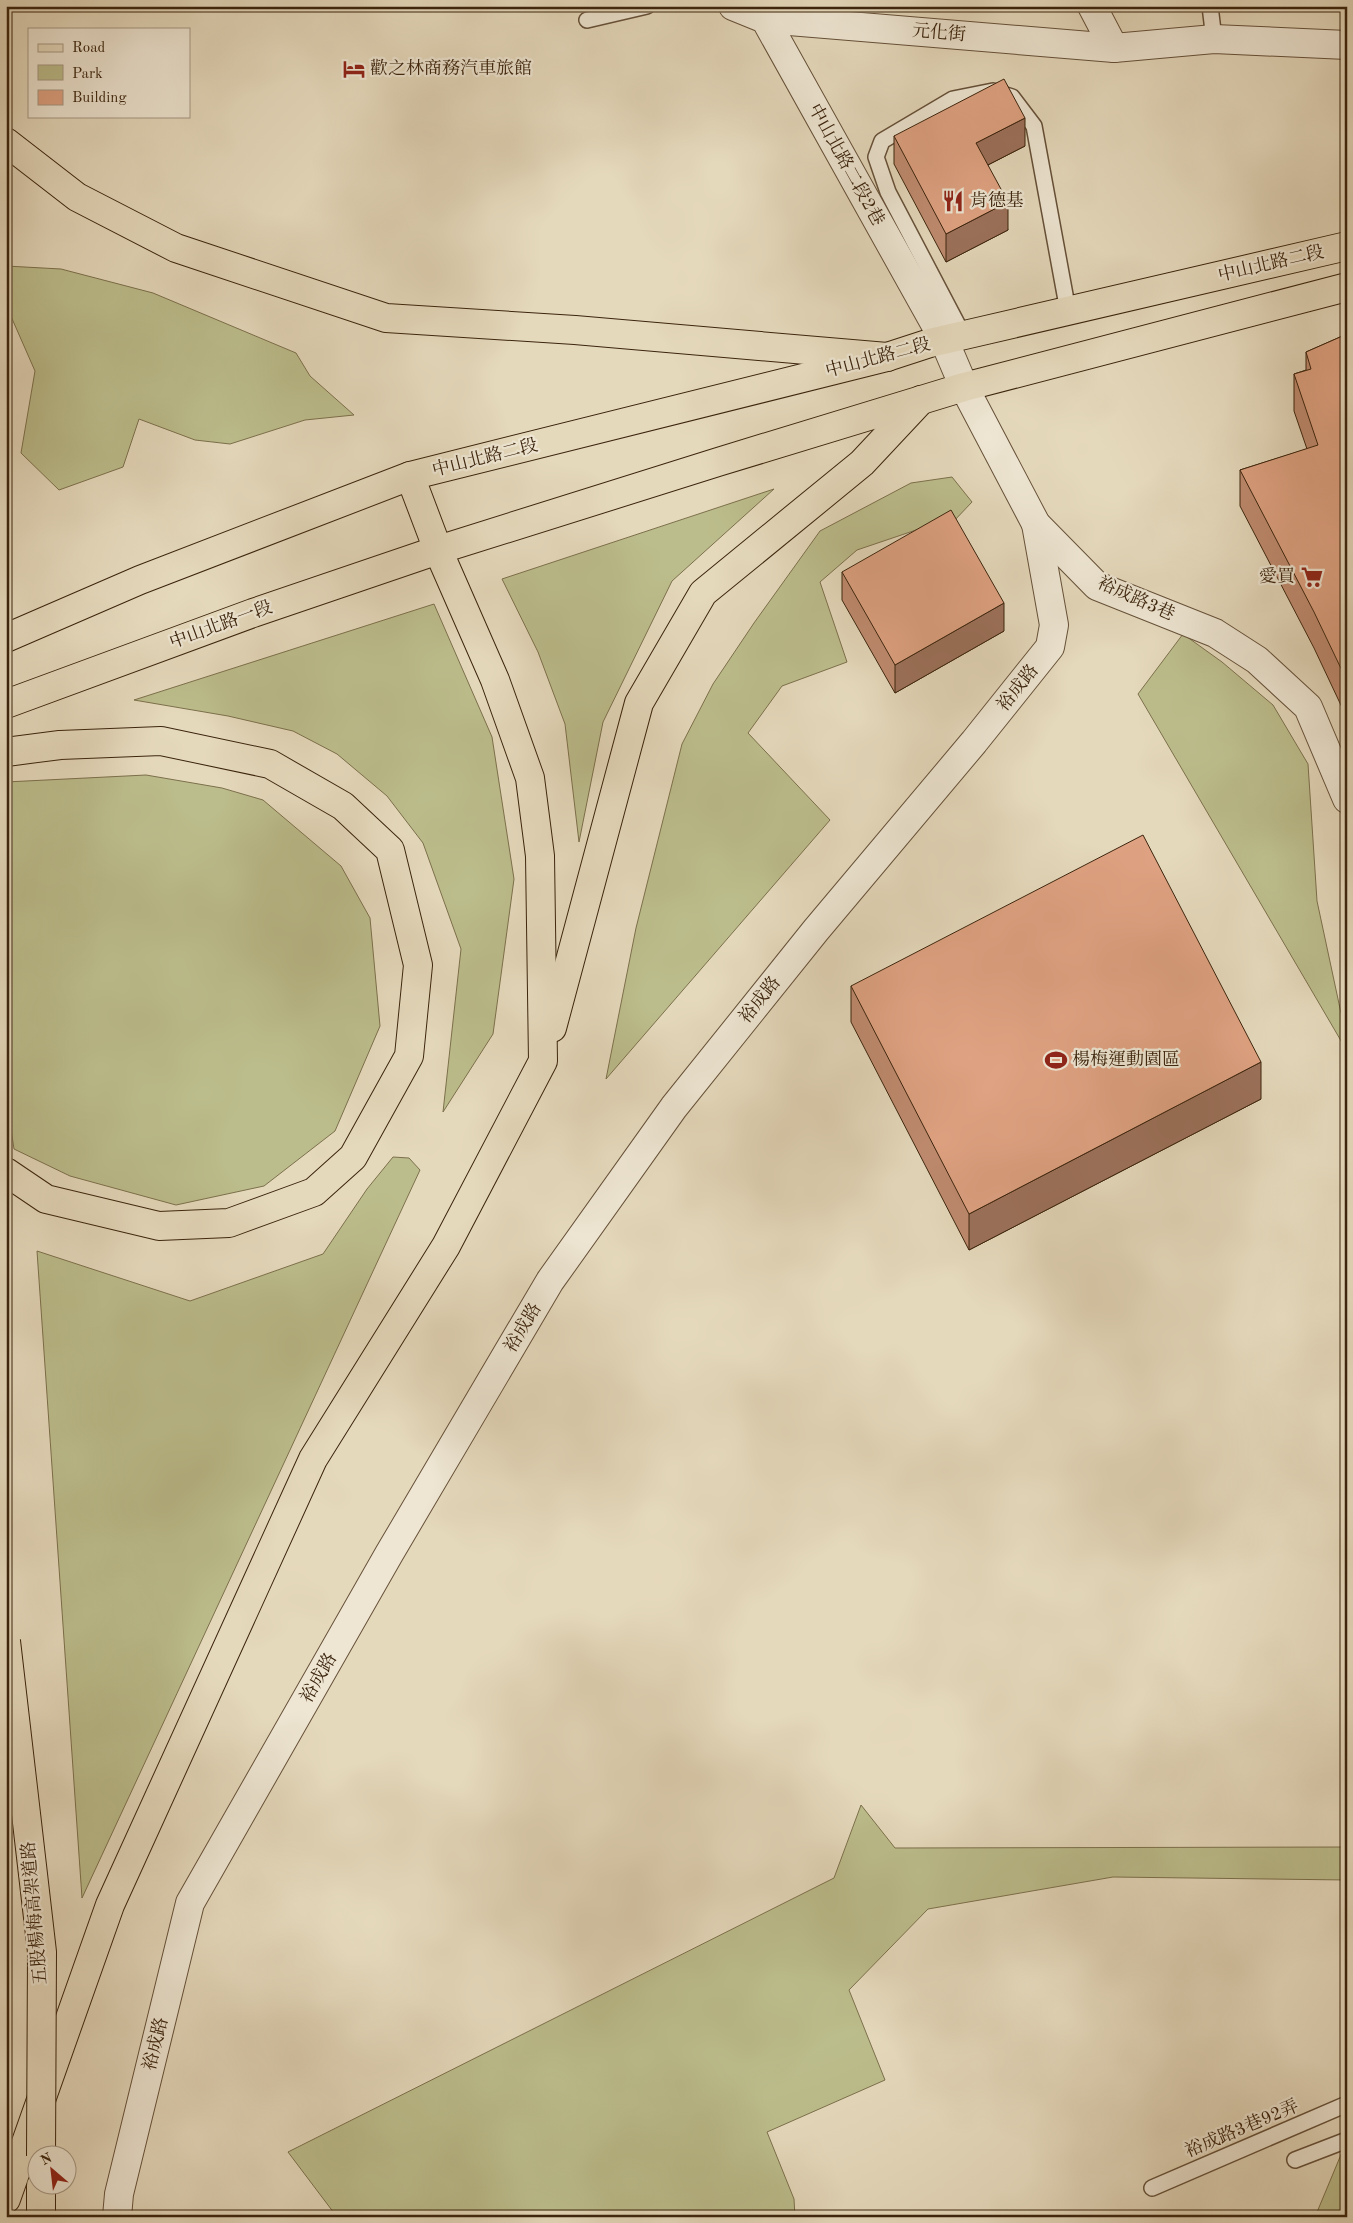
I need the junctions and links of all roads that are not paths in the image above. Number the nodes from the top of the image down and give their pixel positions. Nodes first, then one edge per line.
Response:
1 (647, 6) edge
2 (733, 6) edge
3 (1210, 8) edge
4 (1094, 9) edge
5 (765, 19) junction
6 (587, 20) dead end
7 (1214, 39) junction
8 (1347, 45) edge
9 (1114, 48) junction
10 (6, 142) edge
11 (1347, 246) edge
12 (1347, 287) edge
13 (1068, 311) junction
14 (954, 338) junction
15 (887, 357) junction
16 (964, 387) junction
17 (921, 400) junction
18 (410, 476) junction
19 (1036, 524) junction
20 (438, 550) junction
21 (6, 638) edge
22 (6, 704) edge
23 (6, 752) edge
24 (1346, 804) edge
25 (543, 1061) junction
26 (6, 1172) edge
27 (6, 1641) edge
28 (1347, 2104) edge
29 (1347, 2140) edge
30 (41, 2146) edge
31 (1295, 2160) dead end
32 (1152, 2188) dead end
33 (41, 2196) edge
34 (6, 2199) edge
35 (41, 2217) edge
36 (117, 2217) edge

1 - 6 lane
2 - 5 street
3 - 7 lane
4 - 9 street
5 - 9 street, 元化街
5 - 14 street, 中山北路二段2巷
7 - 8 street, 元化街
7 - 9 street, 元化街
10 - 15 main road
11 - 13 main road, 中山北路二段
12 - 16 main road
13 - 14 main road, 中山北路二段
13 - 14 lane
14 - 15 main road, 中山北路二段
14 - 16 street, 裕成路3巷
15 - 18 main road, 中山北路二段
16 - 17 main road
16 - 19 street, 裕成路3巷
17 - 20 main road
17 - 25 main road
18 - 20 main road
18 - 21 main road
19 - 24 street, 裕成路3巷
19 - 36 street, 裕成路
20 - 22 main road, 中山北路一段
20 - 25 main road
23 - 26 main road
25 - 34 main road
27 - 30 main road, 五股楊梅高架道路, bridge
28 - 32 lane, 裕成路3巷92弄
29 - 31 lane
33 - 35 main road

